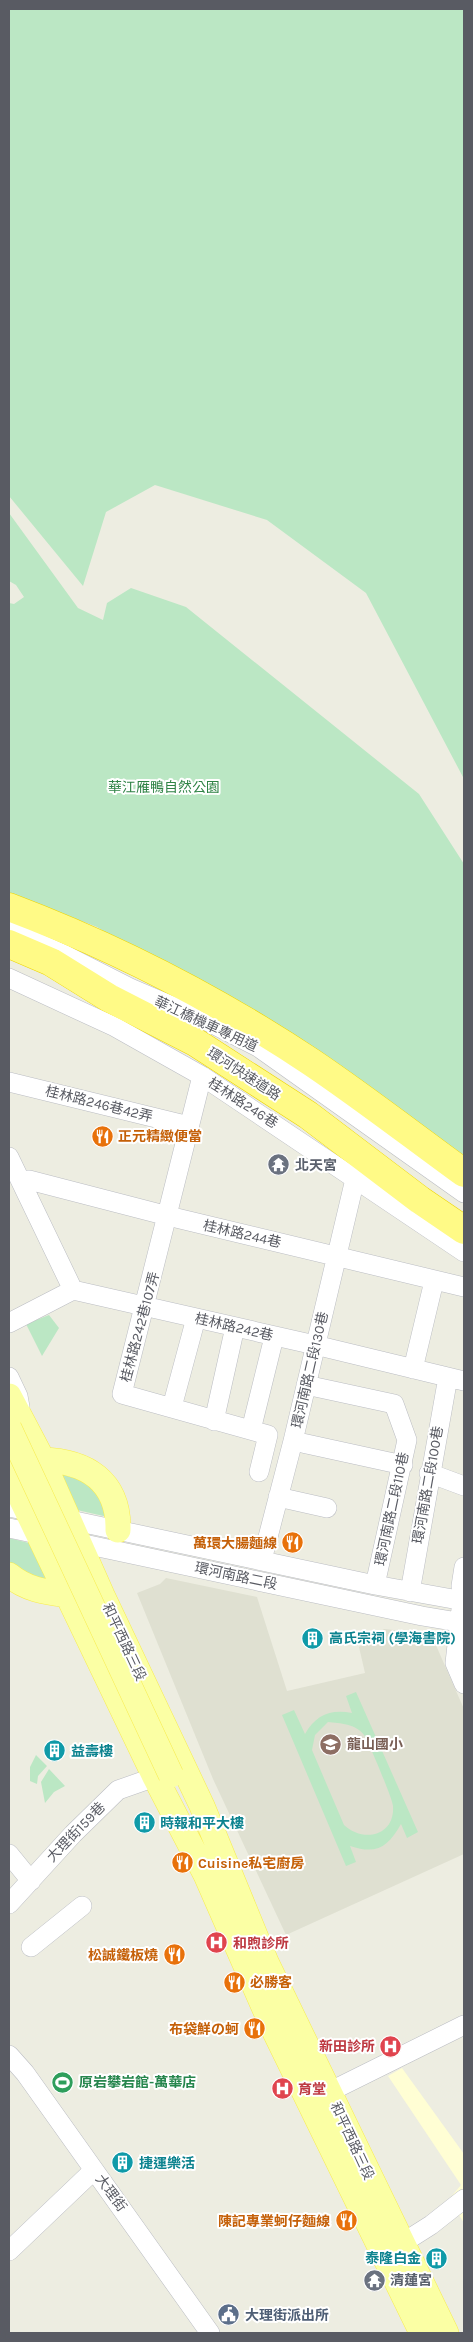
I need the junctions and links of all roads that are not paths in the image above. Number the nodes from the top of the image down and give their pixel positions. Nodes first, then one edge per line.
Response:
1 (9, 907) edge
2 (9, 930) edge
3 (9, 944) edge
4 (10, 976) edge
5 (109, 998) junction
6 (202, 1076) junction
7 (9, 1082) edge
8 (189, 1126) junction
9 (9, 1157) edge
10 (464, 1173) edge
11 (354, 1179) junction
12 (21, 1181) junction
13 (464, 1193) edge
14 (168, 1216) junction
15 (464, 1230) edge
16 (464, 1252) edge
17 (336, 1256) junction
18 (434, 1281) junction
19 (464, 1287) edge
20 (74, 1290) junction
21 (145, 1307) junction
22 (196, 1318) junction
23 (9, 1323) edge
24 (235, 1327) junction
25 (274, 1336) junction
26 (315, 1345) junction
27 (413, 1369) junction
28 (9, 1376) edge
29 (456, 1379) edge
30 (306, 1385) junction
31 (9, 1396) edge
32 (172, 1407) junction
33 (214, 1421) junction
34 (15, 1423) edge
35 (251, 1430) junction
36 (293, 1441) junction
37 (42, 1460) junction
38 (403, 1465) junction
39 (259, 1472) dead end
40 (9, 1473) edge
41 (429, 1473) junction
42 (464, 1486) edge
43 (278, 1497) junction
44 (327, 1508) dead end
45 (19, 1509) edge
46 (68, 1520) junction
47 (9, 1528) edge
48 (118, 1530) junction
49 (40, 1534) junction
50 (78, 1542) junction
51 (262, 1560) junction
52 (464, 1567) edge
53 (9, 1574) edge
54 (375, 1585) junction
55 (410, 1592) junction
56 (69, 1595) junction
57 (463, 1601) edge
58 (462, 1622) edge
59 (464, 1684) edge
60 (163, 1776) junction
61 (9, 1854) edge
62 (216, 1870) junction
63 (31, 1881) junction
64 (9, 1904) edge
65 (82, 1906) dead end
66 (31, 1947) dead end
67 (464, 2025) edge
68 (9, 2055) edge
69 (329, 2092) junction
70 (321, 2126) junction
71 (94, 2170) junction
72 (464, 2199) edge
73 (401, 2244) junction
74 (14, 2246) edge
75 (210, 2333) edge
76 (422, 2333) edge
77 (446, 2333) edge

1 - 10 highway
2 - 13 street, 華江橋機車專用道
3 - 5 highway, 環河快速道路
4 - 5 highway
4 - 6 street, 桂林路246巷
5 - 15 highway, 環河快速道路
6 - 8 street, 桂林路242巷107弄
6 - 11 street, 桂林路246巷
7 - 8 street, 桂林路246巷42弄
8 - 14 street, 桂林路242巷107弄
9 - 12 street
11 - 16 street, 桂林路246巷
11 - 17 street, 環河南路二段130巷
12 - 14 street, 桂林路244巷
12 - 20 street
14 - 17 street, 桂林路244巷
14 - 21 street, 桂林路242巷107弄
17 - 18 street, 桂林路244巷
17 - 26 street, 環河南路二段130巷
18 - 19 street, 桂林路244巷
18 - 27 street
20 - 21 street, 桂林路242巷
20 - 23 street
21 - 22 street, 桂林路242巷
21 - 32 street, 桂林路242巷107弄
22 - 24 street, 桂林路242巷
22 - 32 street
24 - 25 street, 桂林路242巷
24 - 33 street
25 - 26 street, 桂林路242巷
25 - 35 street
26 - 27 street, 桂林路242巷
26 - 30 street, 環河南路二段130巷
27 - 29 street, 桂林路242巷
28 - 34 street, 和平西路三段
29 - 41 street, 環河南路二段100巷
30 - 36 street, 環河南路二段130巷
30 - 38 street, 環河南路二段110巷
31 - 34 main road, 和平西路三段
32 - 33 street, 桂林路242巷107弄
33 - 35 street, 桂林路242巷107弄
34 - 37 main road, 和平西路三段
34 - 60 main road, 和平西路三段, bridge
35 - 39 street, 桂林路242巷107弄
36 - 38 street
36 - 43 street, 環河南路二段130巷
37 - 46 main road, 和平西路三段
37 - 48 main road
38 - 54 street, 環河南路二段110巷
40 - 45 main road, 和平西路三段
41 - 42 street
41 - 55 street, 環河南路二段100巷
43 - 44 street
43 - 51 street, 環河南路二段130巷
45 - 46 street, 環河南路二段
45 - 49 main road, 和平西路三段
46 - 48 street, 環河南路二段
46 - 50 main road, 和平西路三段
47 - 49 street, 環河南路二段
48 - 51 street, 環河南路二段
49 - 50 street, 環河南路二段
49 - 56 main road, 和平西路三段
50 - 58 street, 環河南路二段
50 - 62 main road, 和平西路三段
51 - 54 street, 環河南路二段
52 - 57 street
53 - 56 main road
54 - 55 street, 環河南路二段
55 - 57 street, 環河南路二段
56 - 60 main road, 和平西路三段
57 - 58 street
58 - 59 street
60 - 62 main road, 和平西路三段
60 - 63 street, 大理街159巷
61 - 63 street
62 - 69 main road, 和平西路三段
62 - 70 main road, 和平西路三段
63 - 64 street, 大理街159巷
65 - 66 street
67 - 69 street
68 - 71 street, 大理街
69 - 70 street
69 - 73 main road, 和平西路三段
70 - 76 main road, 和平西路三段
71 - 74 street
71 - 75 street, 大理街
72 - 73 street
73 - 77 main road, 和平西路三段

